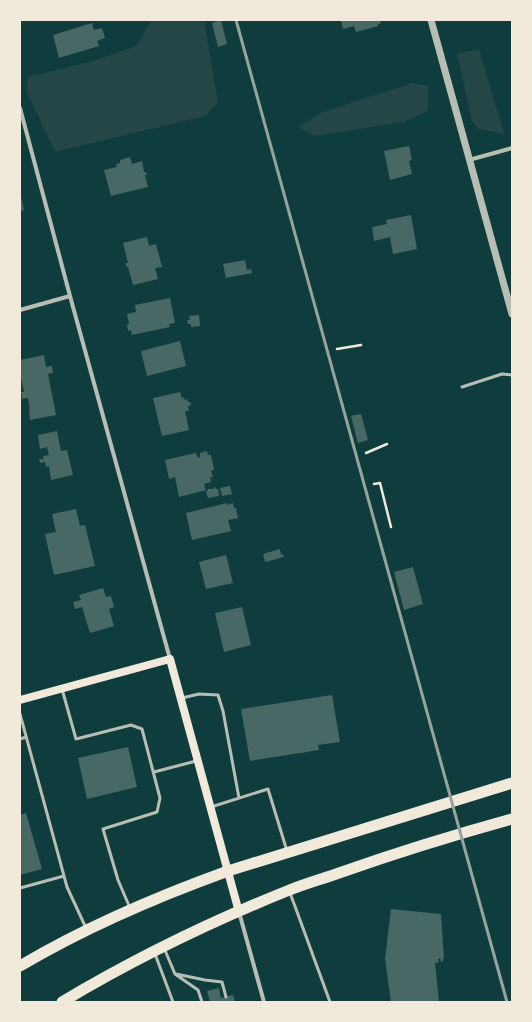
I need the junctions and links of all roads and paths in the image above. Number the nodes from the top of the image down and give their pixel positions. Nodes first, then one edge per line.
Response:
1 (431, 20) edge
2 (20, 108) edge
3 (512, 148) edge
4 (469, 160) junction
5 (70, 296) junction
6 (20, 310) edge
7 (512, 314) edge
8 (361, 345) dead end
9 (337, 349) dead end
10 (512, 375) edge
11 (462, 387) dead end
12 (387, 444) dead end
13 (366, 453) dead end
14 (374, 484) dead end
15 (391, 527) dead end
16 (170, 658) junction
17 (62, 688) junction
18 (180, 699) junction
19 (20, 700) edge
20 (20, 714) edge
21 (26, 737) junction
22 (20, 739) edge
23 (198, 760) junction
24 (154, 772) junction
25 (512, 783) edge
26 (239, 798) junction
27 (211, 807) junction
28 (512, 819) edge
29 (288, 852) junction
30 (228, 871) junction
31 (64, 876) junction
32 (20, 888) edge
33 (288, 891) junction
34 (130, 909) junction
35 (239, 912) junction
36 (86, 929) junction
37 (159, 949) junction
38 (20, 965) edge
39 (175, 974) junction
40 (226, 997) dead end
41 (62, 1002) edge
42 (173, 1002) edge
43 (202, 1002) edge
44 (264, 1002) edge
45 (330, 1002) edge

1 - 4 street
2 - 5 street
3 - 4 street
4 - 7 street
5 - 6 street
5 - 16 street
8 - 9 path
10 - 11 lane
12 - 13 path
14 - 15 path
16 - 17 main road
16 - 18 main road
17 - 19 main road
17 - 24 lane
18 - 23 main road
18 - 26 lane
20 - 21 lane
21 - 22 lane
21 - 31 lane
23 - 24 lane
23 - 27 main road
24 - 34 lane
25 - 29 highway
26 - 27 lane
26 - 29 lane
27 - 30 main road
28 - 33 highway
29 - 30 highway
30 - 34 highway
30 - 35 main road
31 - 32 lane
31 - 36 lane
33 - 35 highway
33 - 45 lane
34 - 36 highway
35 - 37 highway
35 - 44 street
36 - 38 highway
37 - 39 lane
37 - 41 highway
37 - 42 lane
39 - 40 lane
39 - 43 lane

